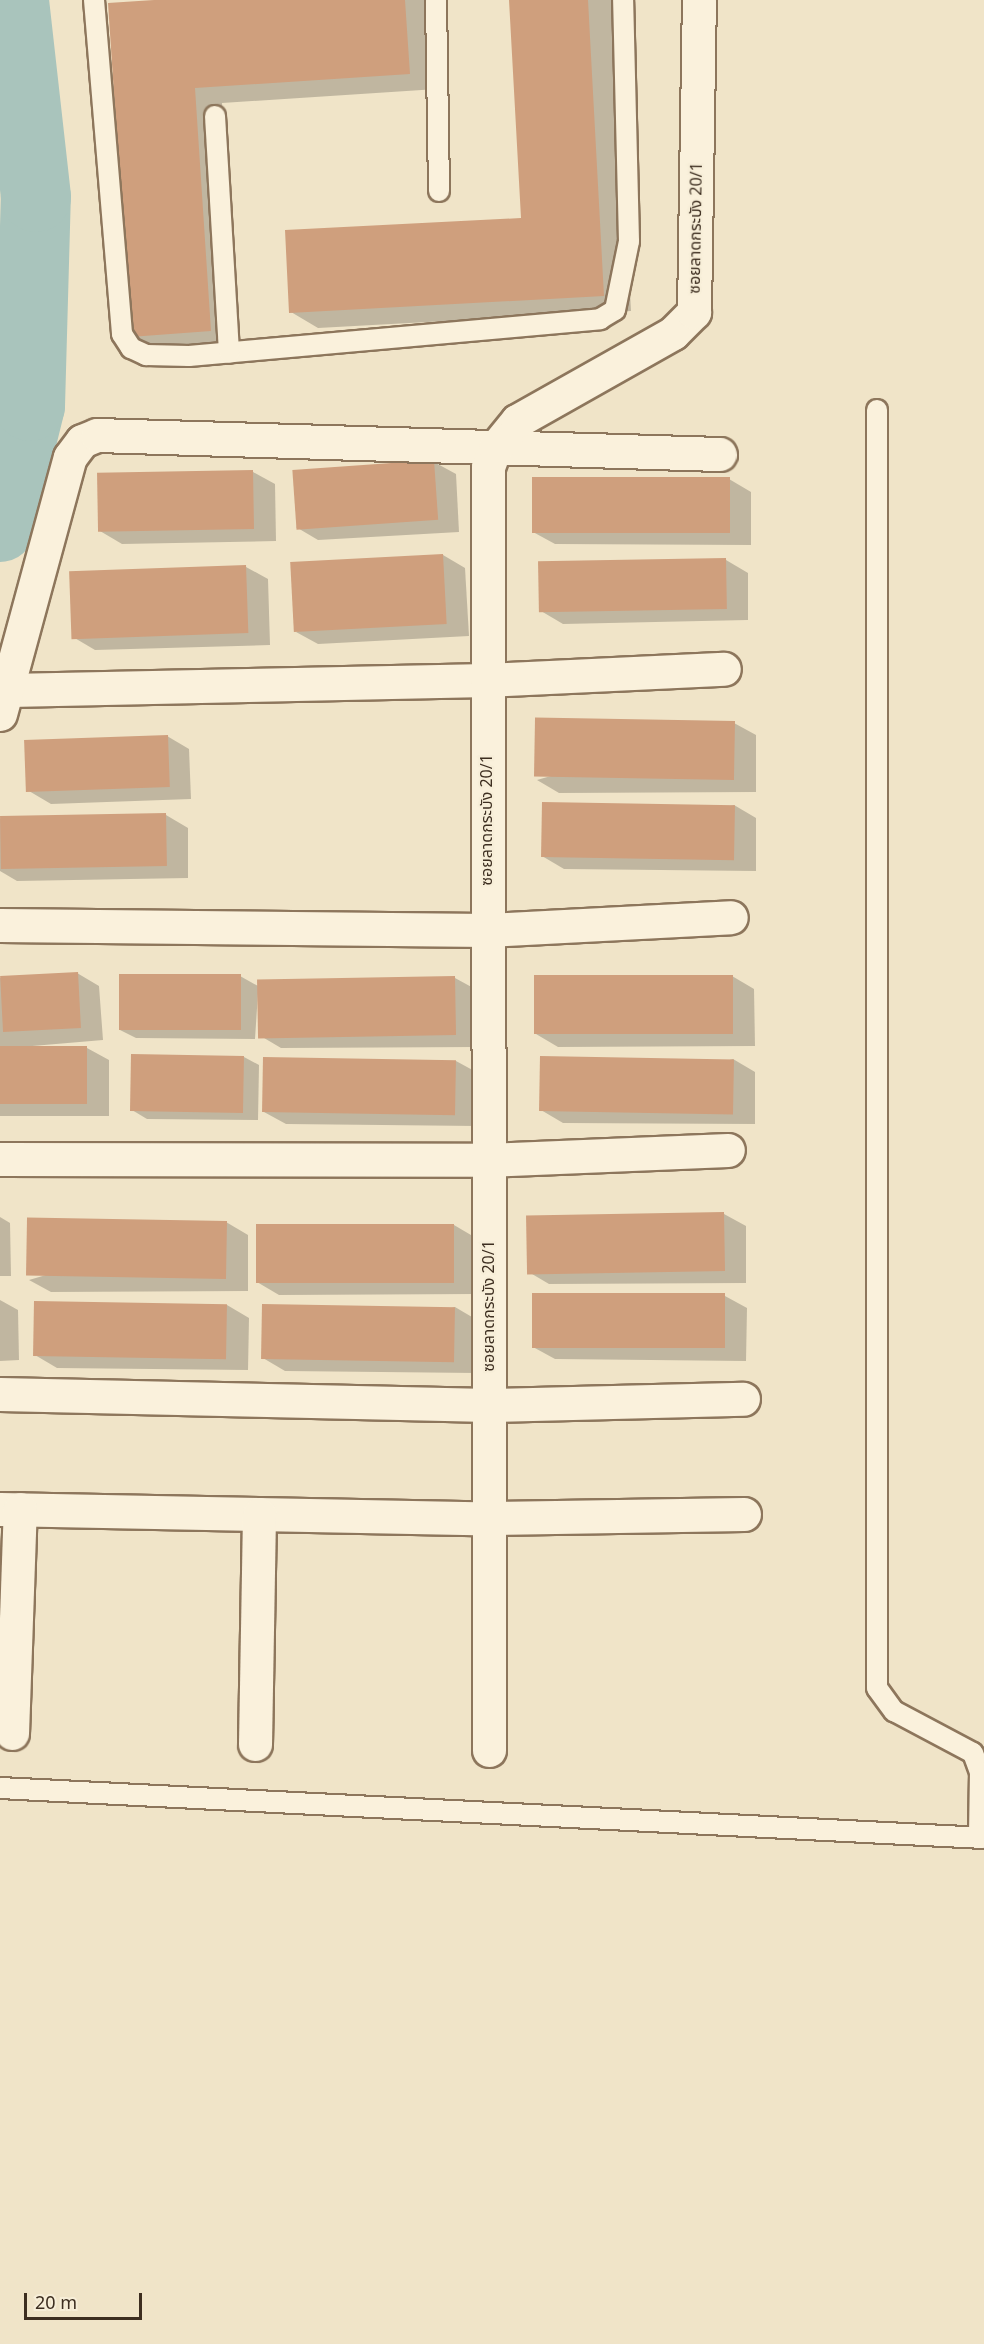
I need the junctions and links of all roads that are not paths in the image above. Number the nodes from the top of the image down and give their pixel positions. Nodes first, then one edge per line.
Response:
1 (94, 0) edge
2 (436, 0) edge
3 (623, 0) edge
4 (699, 0) edge
5 (215, 116) dead end
6 (439, 191) dead end
7 (229, 353) junction
8 (877, 410) dead end
9 (495, 448) junction
10 (720, 454) dead end
11 (724, 669) dead end
12 (486, 680) junction
13 (4, 702) edge
14 (731, 917) dead end
15 (0, 925) edge
16 (487, 930) junction
17 (728, 1150) dead end
18 (0, 1159) edge
19 (488, 1160) junction
20 (0, 1394) edge
21 (743, 1399) dead end
22 (489, 1405) junction
23 (10, 1509) edge
24 (259, 1514) junction
25 (744, 1514) dead end
26 (489, 1518) junction
27 (12, 1733) dead end
28 (255, 1744) dead end
29 (489, 1750) dead end
30 (0, 1788) edge
31 (982, 1838) edge

1 - 7 lane
2 - 6 lane
3 - 7 lane
4 - 9 street, ซอยลาดกระบัง 20/1
5 - 7 lane
8 - 31 lane
9 - 10 street
9 - 12 street, ซอยลาดกระบัง 20/1
9 - 13 street
11 - 12 street
12 - 13 street
12 - 16 street, ซอยลาดกระบัง 20/1
14 - 16 street
15 - 16 street
16 - 19 street, ซอยลาดกระบัง 20/1
17 - 19 street
18 - 19 street
19 - 22 street, ซอยลาดกระบัง 20/1
20 - 22 street
21 - 22 street
22 - 26 street, ซอยลาดกระบัง 20/1
23 - 24 street
23 - 27 street
24 - 26 street
24 - 28 street
25 - 26 street
26 - 29 street, ซอยลาดกระบัง 20/1
30 - 31 lane

